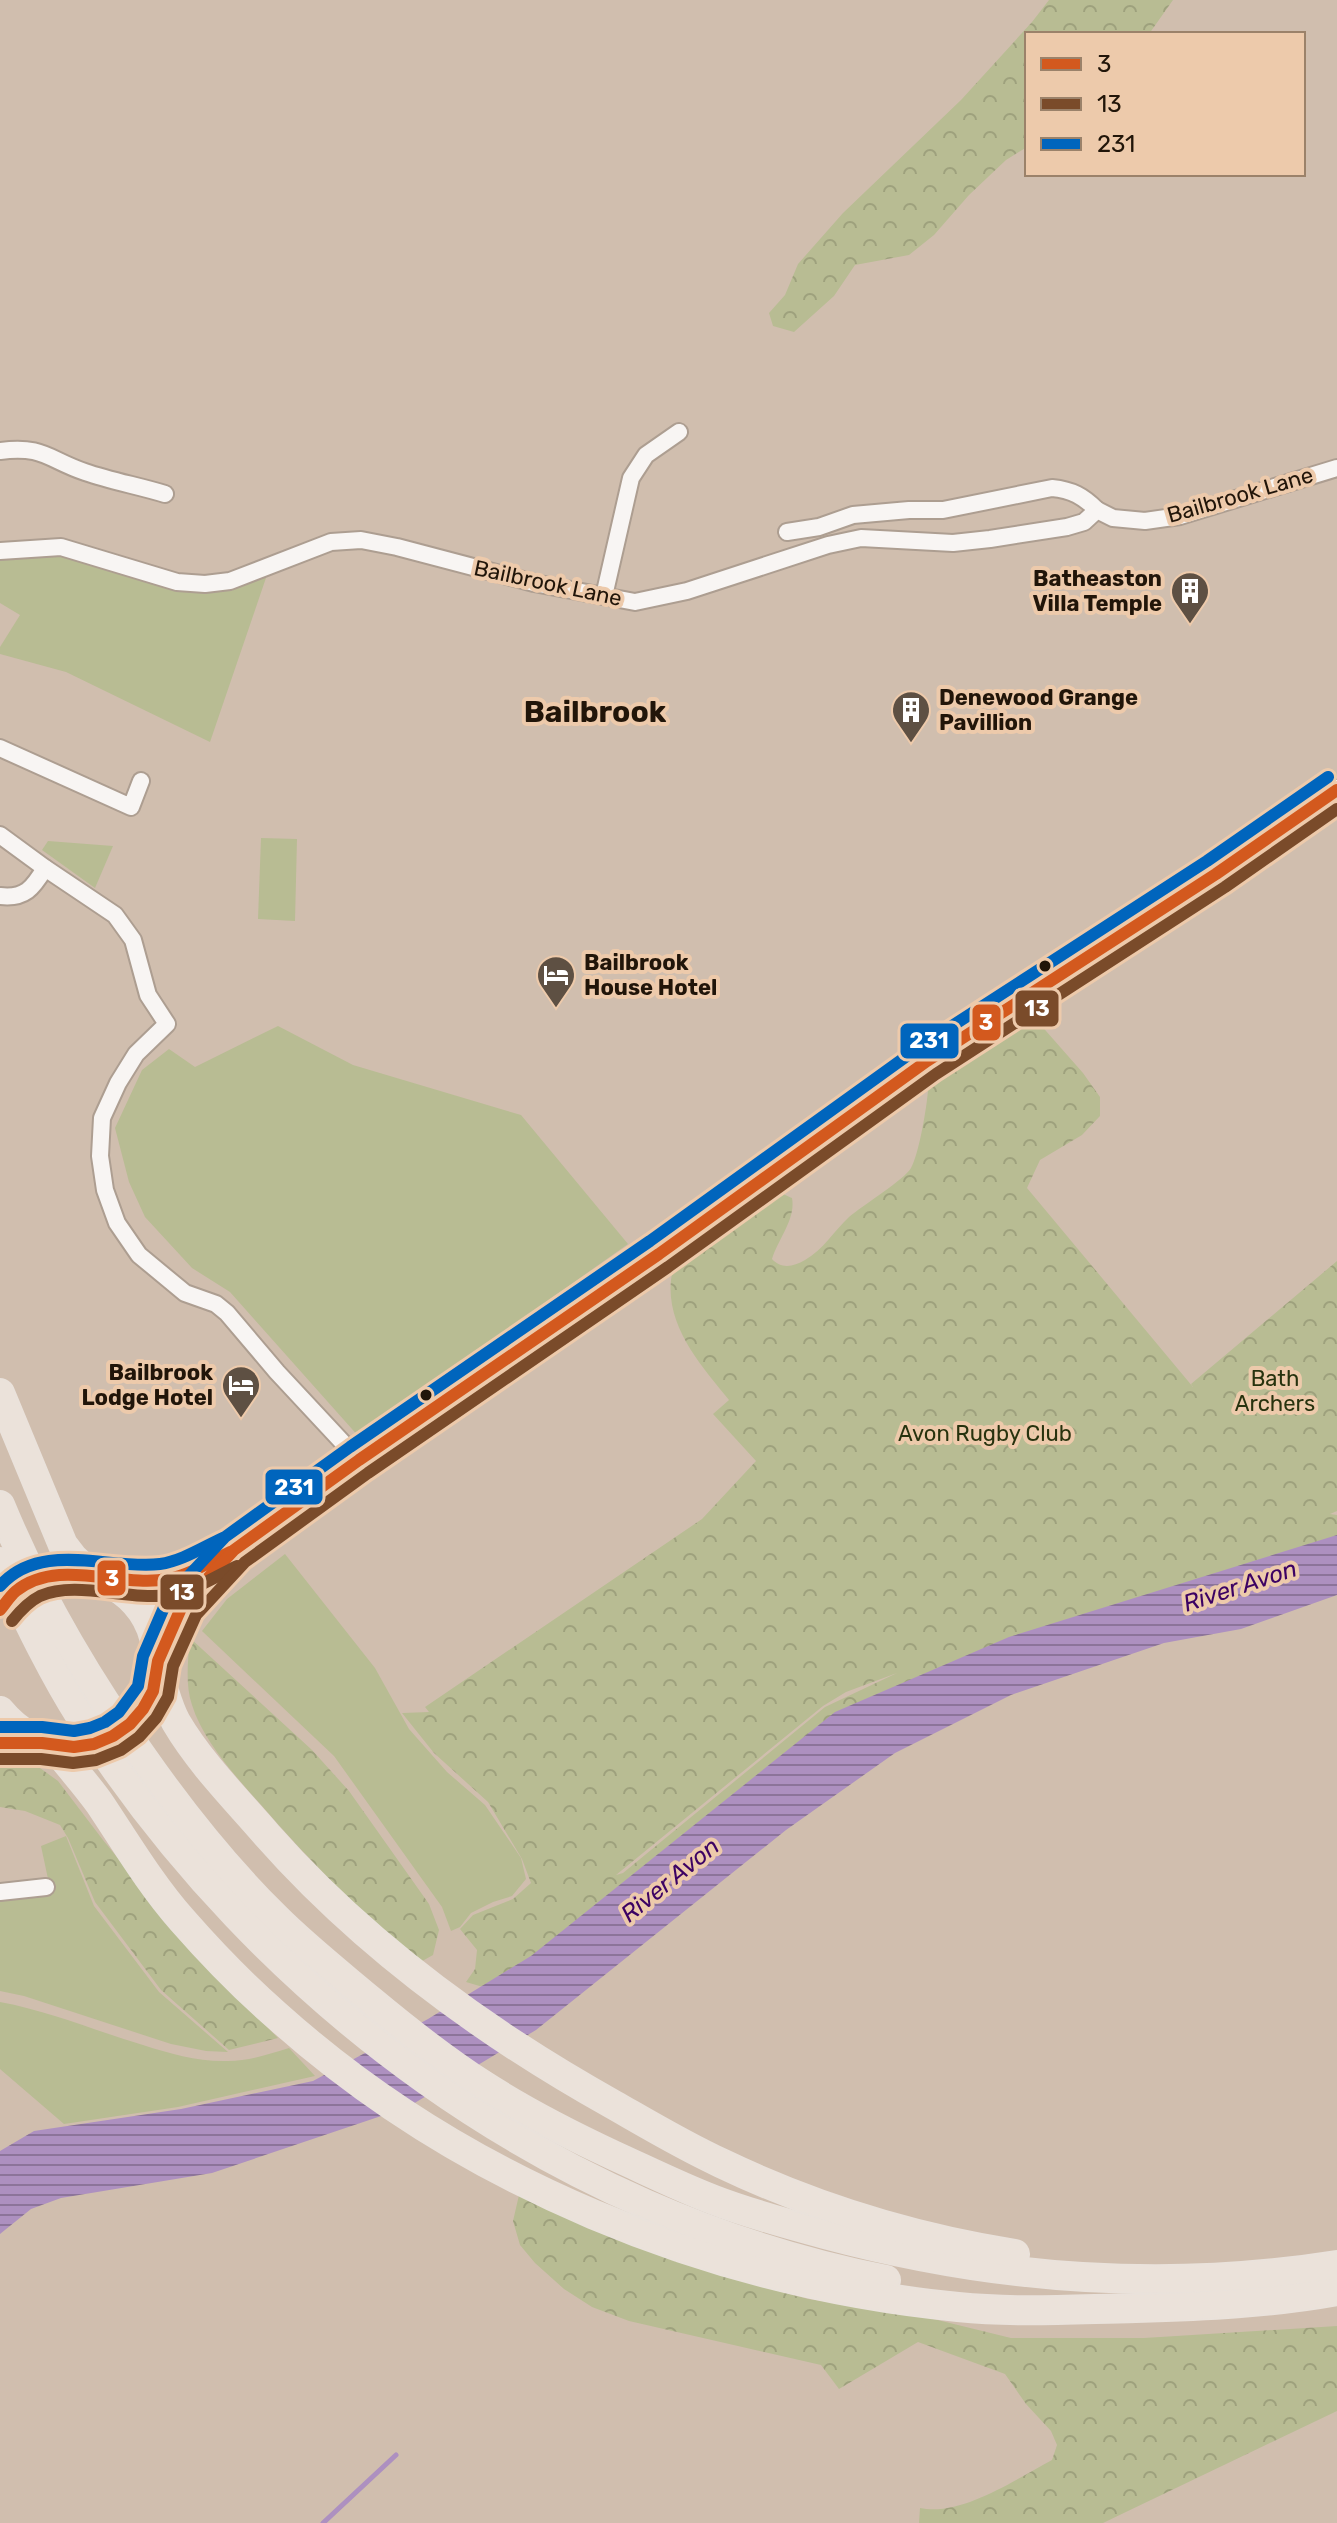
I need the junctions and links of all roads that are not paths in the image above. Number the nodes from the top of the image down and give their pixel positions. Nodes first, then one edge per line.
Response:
1 (679, 432) dead end
2 (0, 451) edge
3 (1337, 468) edge
4 (165, 494) dead end
5 (1097, 510) junction
6 (787, 532) dead end
7 (0, 551) edge
8 (604, 596) junction
9 (0, 748) edge
10 (141, 781) dead end
11 (1337, 790) edge
12 (0, 835) edge
13 (45, 868) junction
14 (0, 896) edge
15 (0, 1393) edge
16 (359, 1460) junction
17 (0, 1505) edge
18 (234, 1550) junction
19 (0, 1562) edge
20 (87, 1576) junction
21 (2, 1607) edge
22 (158, 1666) junction
23 (0, 1711) edge
24 (0, 1743) edge
25 (57, 1745) junction
26 (46, 1887) dead end
27 (0, 1892) edge
28 (1337, 2257) edge
29 (1337, 2265) edge
30 (1337, 2291) edge
31 (1151, 2307) junction

1 - 8 street
2 - 4 street
3 - 5 street, Bailbrook Lane
5 - 6 street, Bailbrook Lane
5 - 8 street, Bailbrook Lane
7 - 8 street, Bailbrook Lane
9 - 10 street
11 - 16 street
12 - 13 street
13 - 14 street
13 - 16 street
15 - 20 highway
16 - 18 street
17 - 29 highway
18 - 20 street
18 - 22 street
19 - 31 highway
20 - 21 highway, bridge
20 - 22 highway
22 - 25 highway, bridge
22 - 28 highway
23 - 25 highway
24 - 25 highway
25 - 31 highway
26 - 27 street
30 - 31 highway

